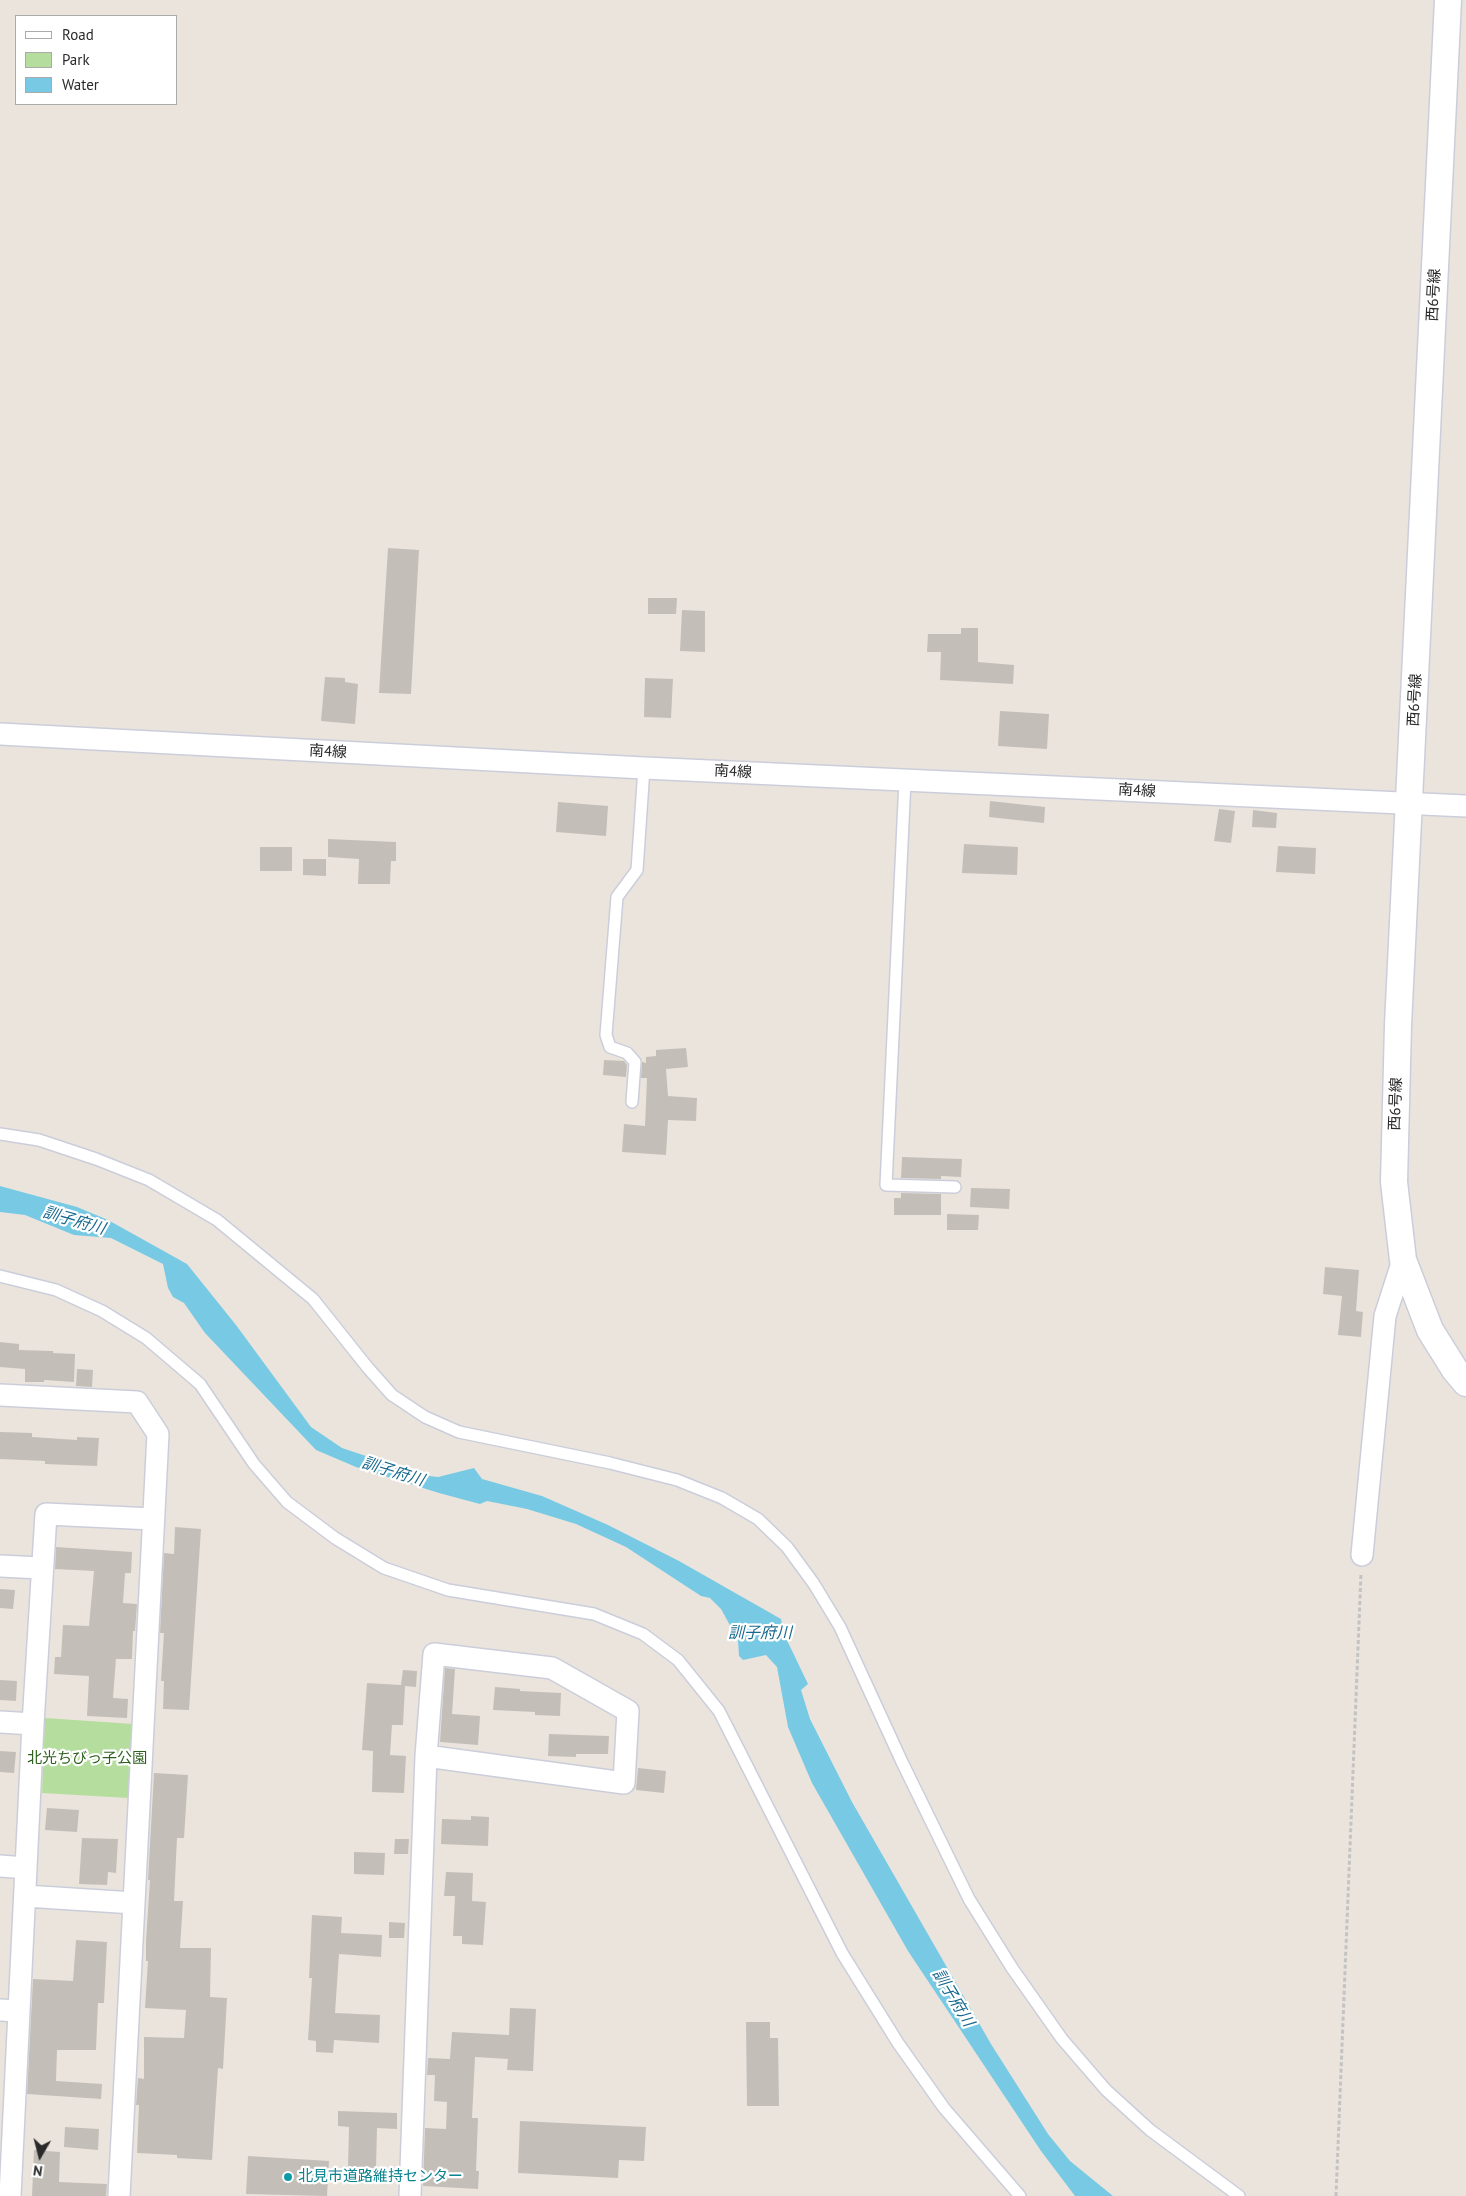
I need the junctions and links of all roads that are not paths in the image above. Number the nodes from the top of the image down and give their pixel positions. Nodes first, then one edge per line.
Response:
1 (1448, 0) edge
2 (0, 734) edge
3 (644, 768) junction
4 (905, 780) junction
5 (1410, 804) junction
6 (1466, 806) edge
7 (632, 1102) dead end
8 (0, 1134) edge
9 (954, 1187) dead end
10 (1403, 1260) junction
11 (0, 1276) edge
12 (1466, 1382) edge
13 (0, 1395) edge
14 (153, 1520) junction
15 (1362, 1555) road end
16 (0, 1566) edge
17 (41, 1568) junction
18 (0, 1722) edge
19 (33, 1724) junction
20 (426, 1756) junction
21 (0, 1866) edge
22 (26, 1868) junction
23 (25, 1896) junction
24 (134, 1904) junction
25 (9, 2010) edge
26 (10, 2196) edge
27 (119, 2196) edge
28 (410, 2196) edge
29 (1020, 2196) edge
30 (1239, 2196) edge

1 - 5 street, 西6号線
2 - 3 street, 南4線
3 - 4 street, 南4線
3 - 7 lane
4 - 5 street, 南4線
4 - 9 lane
5 - 6 street, 南4線
5 - 10 street, 西6号線
8 - 30 lane
10 - 12 street, 西6号線
10 - 15 street
11 - 29 lane
13 - 14 street
14 - 17 street
14 - 24 street
16 - 17 street
17 - 19 street
18 - 19 street
19 - 22 street
20 - 20 street
20 - 28 street
21 - 22 street
22 - 23 street
23 - 24 street
23 - 25 street
24 - 27 street
25 - 26 street

